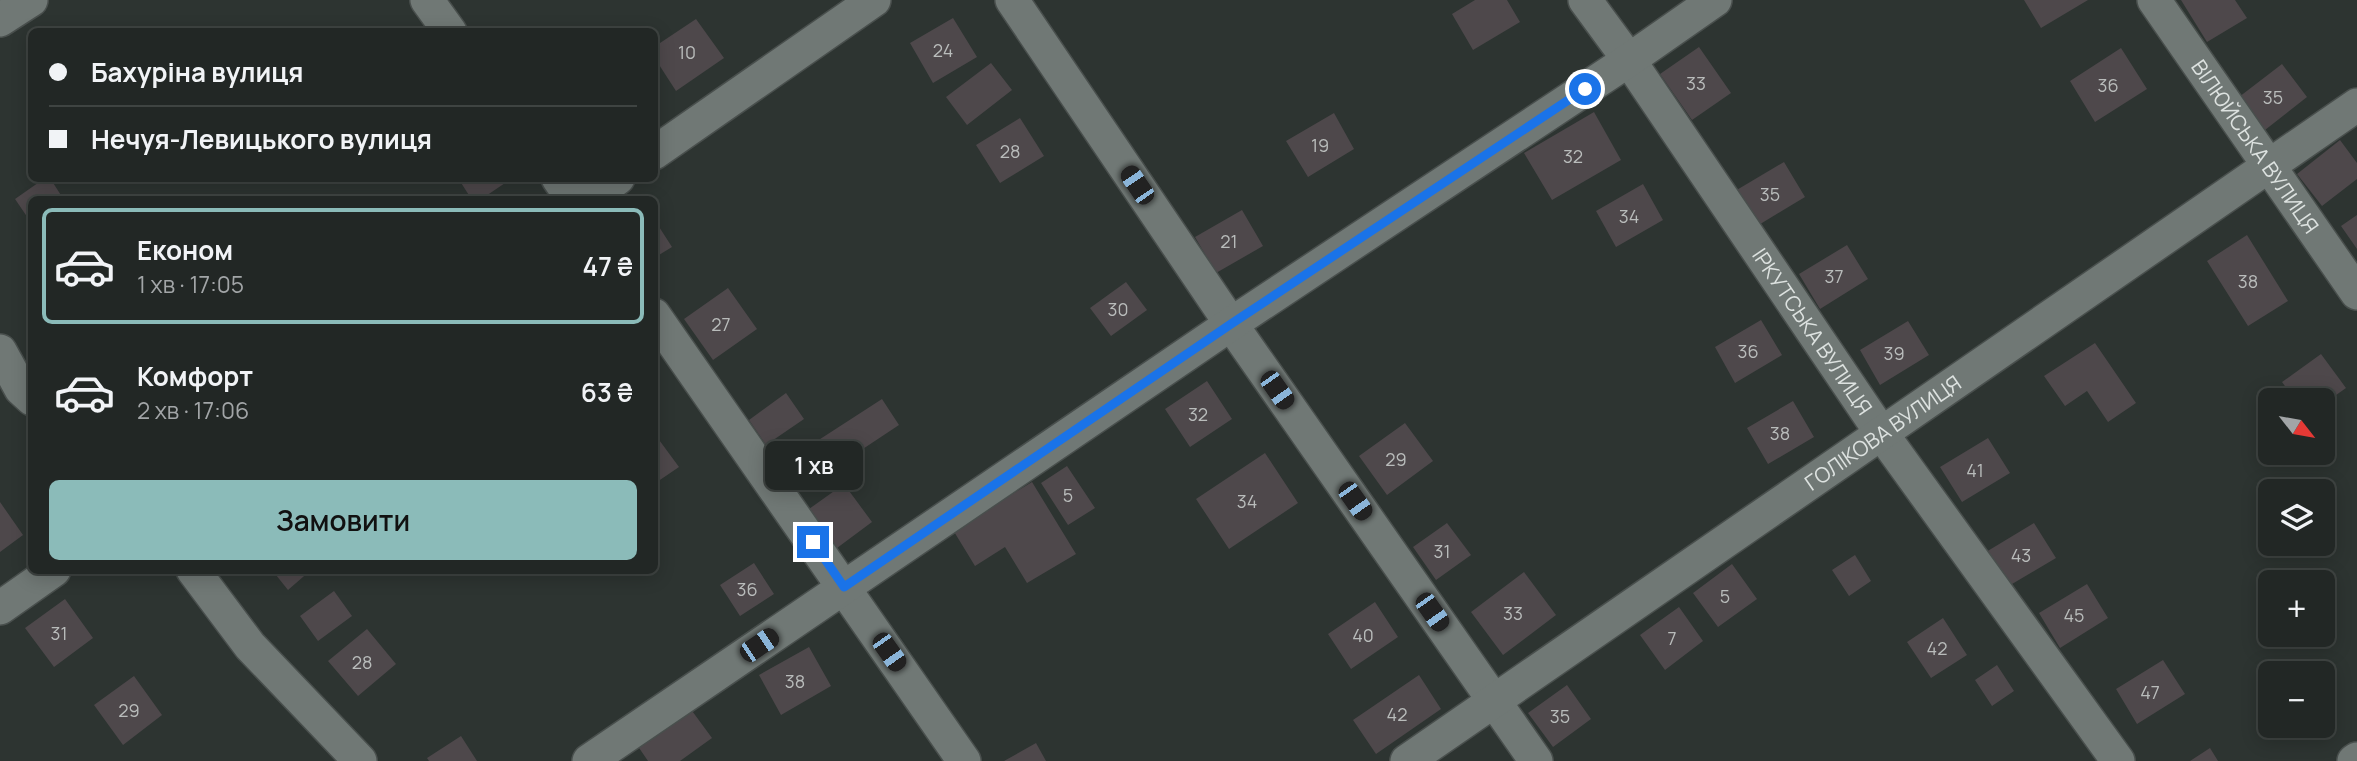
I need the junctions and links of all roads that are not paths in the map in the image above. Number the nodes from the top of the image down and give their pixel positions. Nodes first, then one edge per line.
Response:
1 (31, 0) edge
2 (427, 0) edge
3 (874, 0) edge
4 (1012, 0) edge
5 (1585, 0) edge
6 (1715, 0) edge
7 (2154, 0) edge
8 (0, 20) edge
9 (447, 28) edge
10 (1629, 60) junction
11 (2357, 105) edge
12 (658, 150) edge
13 (2269, 166) junction
14 (613, 182) edge
15 (593, 196) edge
16 (2357, 293) edge
17 (658, 322) edge
18 (1231, 324) junction
19 (0, 351) edge
20 (28, 396) edge
21 (1882, 434) junction
22 (48, 574) edge
23 (196, 574) edge
24 (844, 587) junction
25 (0, 608) edge
26 (1494, 701) junction
27 (360, 761) edge
28 (589, 761) edge
29 (964, 761) edge
30 (1407, 761) edge
31 (1536, 761) edge
32 (2118, 761) edge

1 - 8 street
2 - 9 street
3 - 12 street
4 - 18 street
5 - 10 street, ІРКУТСЬКА ВУЛИЦЯ
6 - 10 street
7 - 13 street, ВІЛЮЙСЬКА ВУЛИЦЯ
10 - 18 street
10 - 21 street, ІРКУТСЬКА ВУЛИЦЯ
11 - 13 street, ГОЛІКОВА ВУЛИЦЯ
13 - 16 street, ВІЛЮЙСЬКА ВУЛИЦЯ
13 - 21 street, ГОЛІКОВА ВУЛИЦЯ
14 - 15 street
17 - 24 street
18 - 24 street
18 - 26 street
19 - 20 street
21 - 26 street, ГОЛІКОВА ВУЛИЦЯ
21 - 32 street, ІРКУТСЬКА ВУЛИЦЯ
22 - 25 street
23 - 27 street
24 - 28 street
24 - 29 street
26 - 30 street, ГОЛІКОВА ВУЛИЦЯ
26 - 31 street

